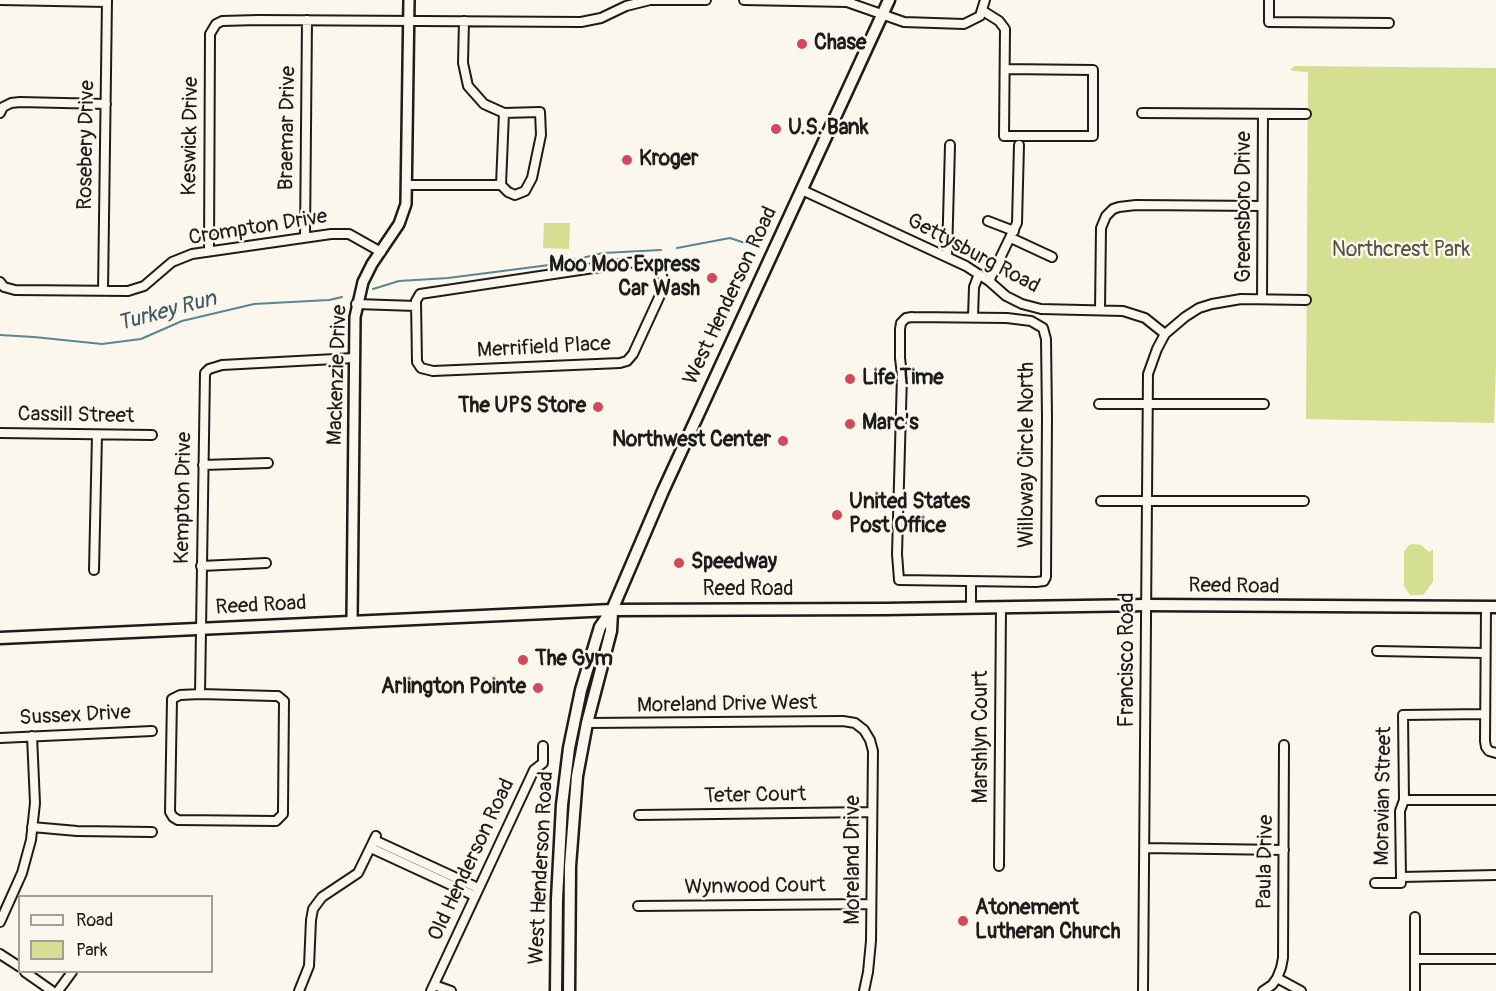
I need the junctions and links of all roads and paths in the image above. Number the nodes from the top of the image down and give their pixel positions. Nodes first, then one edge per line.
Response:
1 (0, 0) edge
2 (409, 0) edge
3 (651, 0) edge
4 (706, 0) edge
5 (744, 0) edge
6 (889, 0) edge
7 (985, 0) edge
8 (1269, 0) edge
9 (107, 1) edge
10 (983, 12) junction
11 (882, 15) junction
12 (307, 20) junction
13 (409, 21) junction
14 (464, 21) junction
15 (1389, 24) dead end
16 (1005, 69) junction
17 (106, 104) junction
18 (2, 110) edge
19 (504, 113) junction
20 (1142, 113) dead end
21 (1263, 114) junction
22 (1306, 114) dead end
23 (950, 145) dead end
24 (1019, 145) dead end
25 (407, 185) junction
26 (501, 185) junction
27 (802, 190) junction
28 (1262, 206) junction
29 (988, 221) dead end
30 (1012, 234) junction
31 (305, 237) junction
32 (208, 251) junction
33 (381, 252) junction
34 (947, 257) junction
35 (1052, 257) dead end
36 (979, 274) junction
37 (989, 281) junction
38 (2, 285) edge
39 (103, 291) junction
40 (1262, 299) junction
41 (1306, 300) dead end
42 (356, 304) junction
43 (416, 306) junction
44 (1100, 310) junction
45 (973, 317) junction
46 (1166, 334) junction
47 (354, 358) junction
48 (1099, 404) dead end
49 (1147, 404) junction
50 (1264, 404) dead end
51 (0, 433) edge
52 (97, 435) junction
53 (152, 435) dead end
54 (268, 463) dead end
55 (203, 465) junction
56 (1101, 501) dead end
57 (1147, 501) junction
58 (1304, 501) dead end
59 (266, 564) dead end
60 (201, 566) junction
61 (94, 570) dead end
62 (971, 582) junction
63 (1147, 605) junction
64 (1000, 607) junction
65 (1491, 607) edge
66 (971, 608) junction
67 (612, 610) junction
68 (352, 621) junction
69 (201, 628) junction
70 (0, 638) edge
71 (1377, 651) dead end
72 (1485, 653) junction
73 (581, 690) junction
74 (200, 694) junction
75 (1485, 714) junction
76 (587, 723) junction
77 (152, 730) dead end
78 (864, 730) joint
79 (565, 732) dead end
80 (32, 736) junction
81 (0, 738) edge
82 (1284, 745) dead end
83 (543, 746) dead end
84 (1495, 753) edge
85 (1404, 800) junction
86 (1496, 800) edge
87 (872, 812) junction
88 (639, 814) dead end
89 (33, 827) junction
90 (152, 832) dead end
91 (1145, 848) junction
92 (1284, 850) junction
93 (999, 866) dead end
94 (1496, 875) edge
95 (1401, 877) junction
96 (1375, 883) dead end
97 (477, 892) junction
98 (871, 904) junction
99 (638, 906) dead end
100 (1415, 917) dead end
101 (0, 922) edge
102 (0, 954) edge
103 (1415, 959) junction
104 (1496, 959) edge
105 (18, 966) edge
106 (26, 973) edge
107 (71, 973) edge
108 (1277, 978) junction
109 (433, 988) edge
110 (52, 991) edge
111 (58, 991) edge
112 (299, 991) edge
113 (450, 991) edge
114 (556, 991) edge
115 (569, 991) edge
116 (864, 991) edge
117 (1143, 991) edge
118 (1263, 991) edge
119 (1301, 991) edge
120 (1414, 991) edge

1 - 9 street
2 - 13 street, Mackenzie Drive
3 - 4 street
3 - 14 street
5 - 11 street
6 - 11 main road, West Henderson Road
7 - 10 street
8 - 15 street
9 - 17 street, Rosebery Drive
10 - 11 street
10 - 16 street
11 - 27 main road, West Henderson Road
12 - 13 street
12 - 31 street, Braemar Drive
12 - 32 street, Keswick Drive
13 - 14 street
13 - 25 street, Mackenzie Drive
14 - 19 street
16 - 16 street
17 - 18 street
17 - 39 street, Rosebery Drive
19 - 26 street
19 - 26 street
20 - 21 street
21 - 22 street
21 - 28 street, Greensboro Drive
23 - 34 street
24 - 30 street
25 - 26 street
25 - 33 street, Mackenzie Drive
27 - 34 street, Gettysburg Road
27 - 67 main road, West Henderson Road
28 - 40 street, Greensboro Drive
28 - 44 street
29 - 30 street
30 - 35 street
30 - 37 street
31 - 32 street, Crompton Drive
31 - 33 street, Crompton Drive
32 - 39 street, Crompton Drive
33 - 42 street, Mackenzie Drive
34 - 36 street, Gettysburg Road
36 - 37 street, Gettysburg Road
36 - 45 street
37 - 44 street, Gettysburg Road
38 - 39 street, Crompton Drive
40 - 41 street
40 - 46 street
42 - 43 street
42 - 47 street, Mackenzie Drive
43 - 43 street, Merrifield Place
44 - 46 street, Gettysburg Road
45 - 62 street, Willoway Circle North
45 - 62 street
46 - 49 street, Francisco Road
47 - 55 street, Kempton Drive
47 - 68 street, Mackenzie Drive
48 - 49 street
49 - 50 street
49 - 57 street, Francisco Road
51 - 52 street, Cassill Street
52 - 53 street, Cassill Street
52 - 61 street
54 - 55 street
55 - 60 street, Kempton Drive
56 - 57 street
57 - 58 street
57 - 63 street, Francisco Road
59 - 60 street
60 - 69 street, Kempton Drive
62 - 66 street
63 - 64 main road, Reed Road
63 - 65 main road, Reed Road
63 - 91 street, Francisco Road
64 - 66 main road, Reed Road
64 - 93 street, Marshlyn Court
65 - 72 street
66 - 67 main road, Reed Road
67 - 68 main road, Reed Road
67 - 73 main road, West Henderson Road
67 - 76 main road, West Henderson Road
68 - 69 main road, Reed Road
69 - 70 main road, Reed Road
69 - 74 street, Kempton Drive
71 - 72 street
72 - 75 street
73 - 79 main road
73 - 114 main road, West Henderson Road
74 - 74 street
75 - 84 street
75 - 85 street, Moravian Street
76 - 78 street, Moreland Drive West
76 - 115 main road, West Henderson Road
77 - 80 street, Sussex Drive
78 - 87 street, Moreland Drive
80 - 81 street, Sussex Drive
80 - 89 street
82 - 92 street, Paula Drive
83 - 97 street, Old Henderson Road
85 - 86 street
85 - 95 street, Moravian Street
87 - 88 street, Teter Court
87 - 98 street, Moreland Drive
89 - 90 street
89 - 101 street
91 - 92 street
91 - 117 street, Francisco Road
92 - 108 street, Paula Drive
94 - 95 street
95 - 96 street
97 - 109 street, Old Henderson Road
97 - 112 street
98 - 99 street, Wynwood Court
98 - 116 street, Moreland Drive
100 - 103 street
102 - 105 street
103 - 104 street
103 - 120 street
106 - 110 street
107 - 111 street
108 - 118 street
108 - 119 street
109 - 113 street

